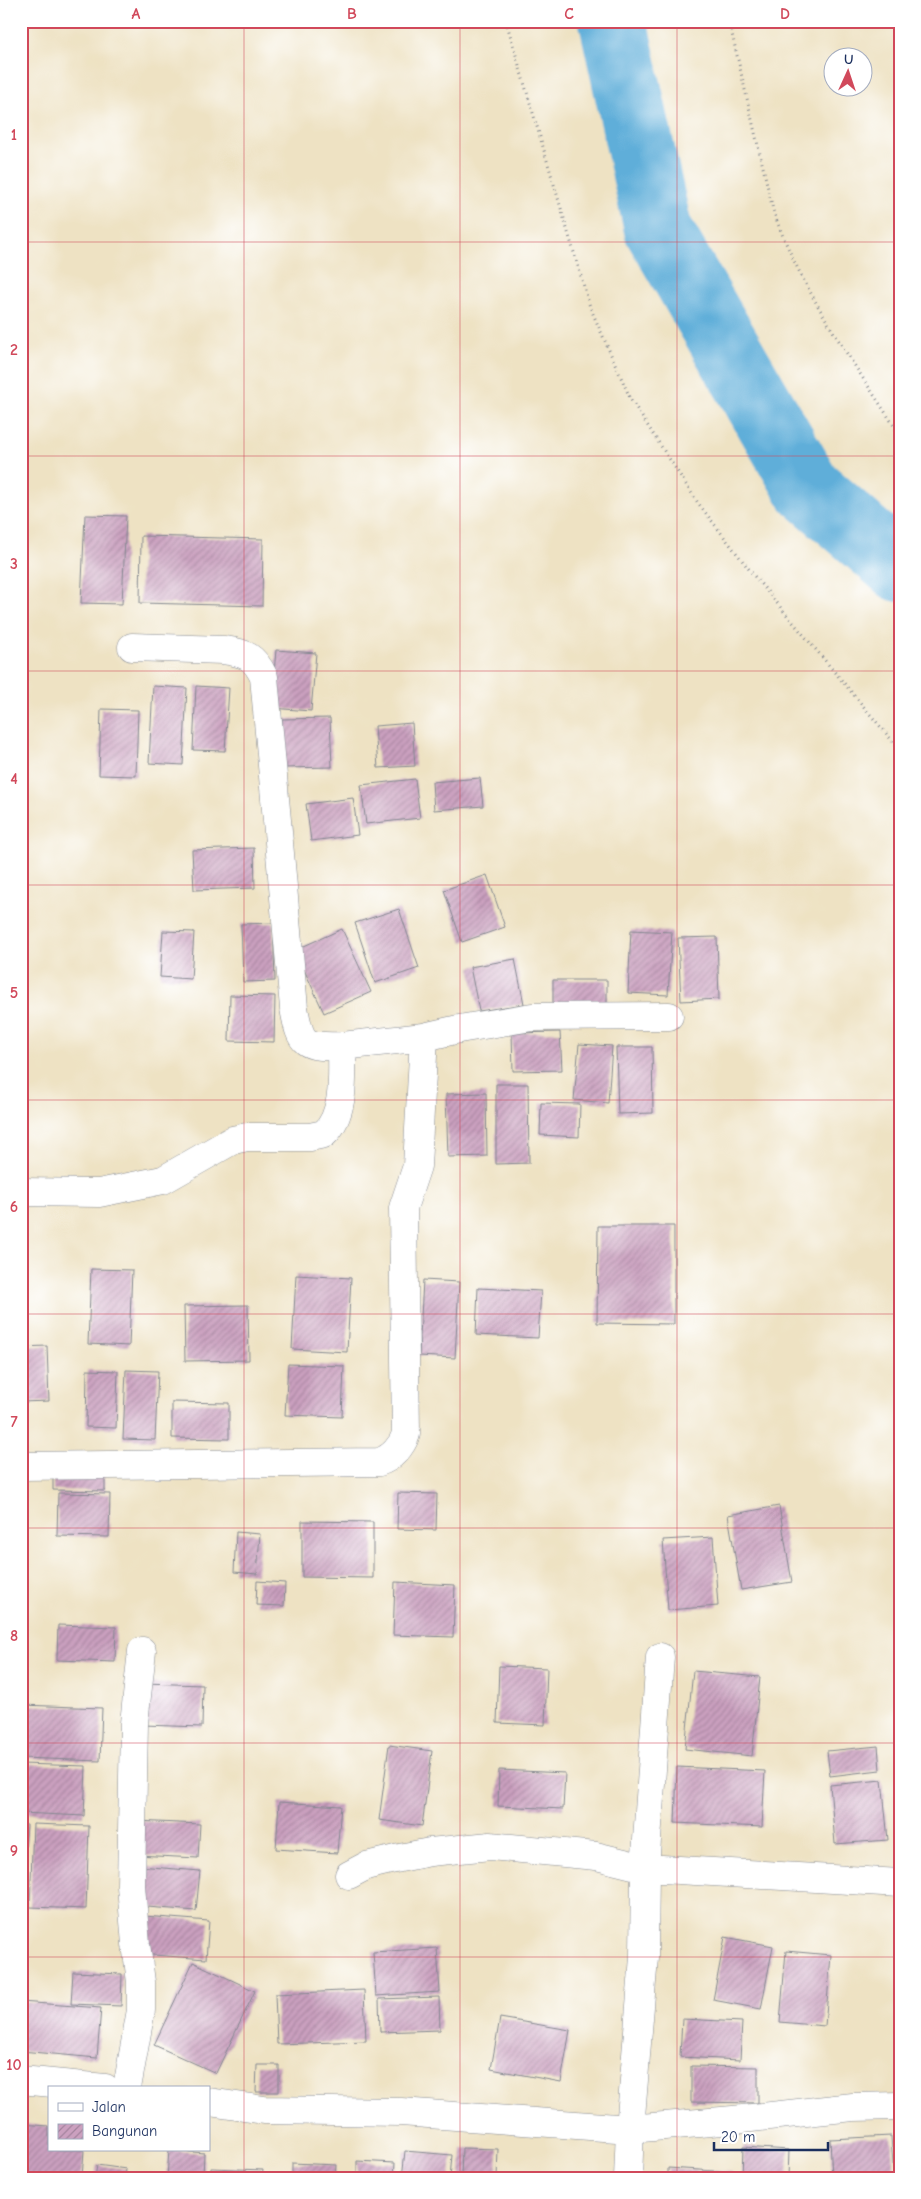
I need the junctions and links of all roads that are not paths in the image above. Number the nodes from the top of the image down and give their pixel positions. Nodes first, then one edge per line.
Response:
1 (132, 647) dead end
2 (669, 1016) dead end
3 (424, 1037) junction
4 (342, 1046) junction
5 (21, 1192) edge
6 (21, 1466) edge
7 (142, 1651) dead end
8 (660, 1657) dead end
9 (645, 1868) junction
10 (350, 1875) dead end
11 (900, 1882) edge
12 (21, 2080) edge
13 (84, 2086) edge
14 (127, 2086) edge
15 (210, 2102) edge
16 (900, 2106) edge
17 (630, 2129) junction
18 (628, 2178) edge

1 - 4 street
2 - 3 street
3 - 4 street
3 - 6 street
4 - 5 street
7 - 14 street
8 - 9 street
9 - 10 street
9 - 11 street
9 - 17 street
12 - 13 street
15 - 17 street
16 - 17 street
17 - 18 street

